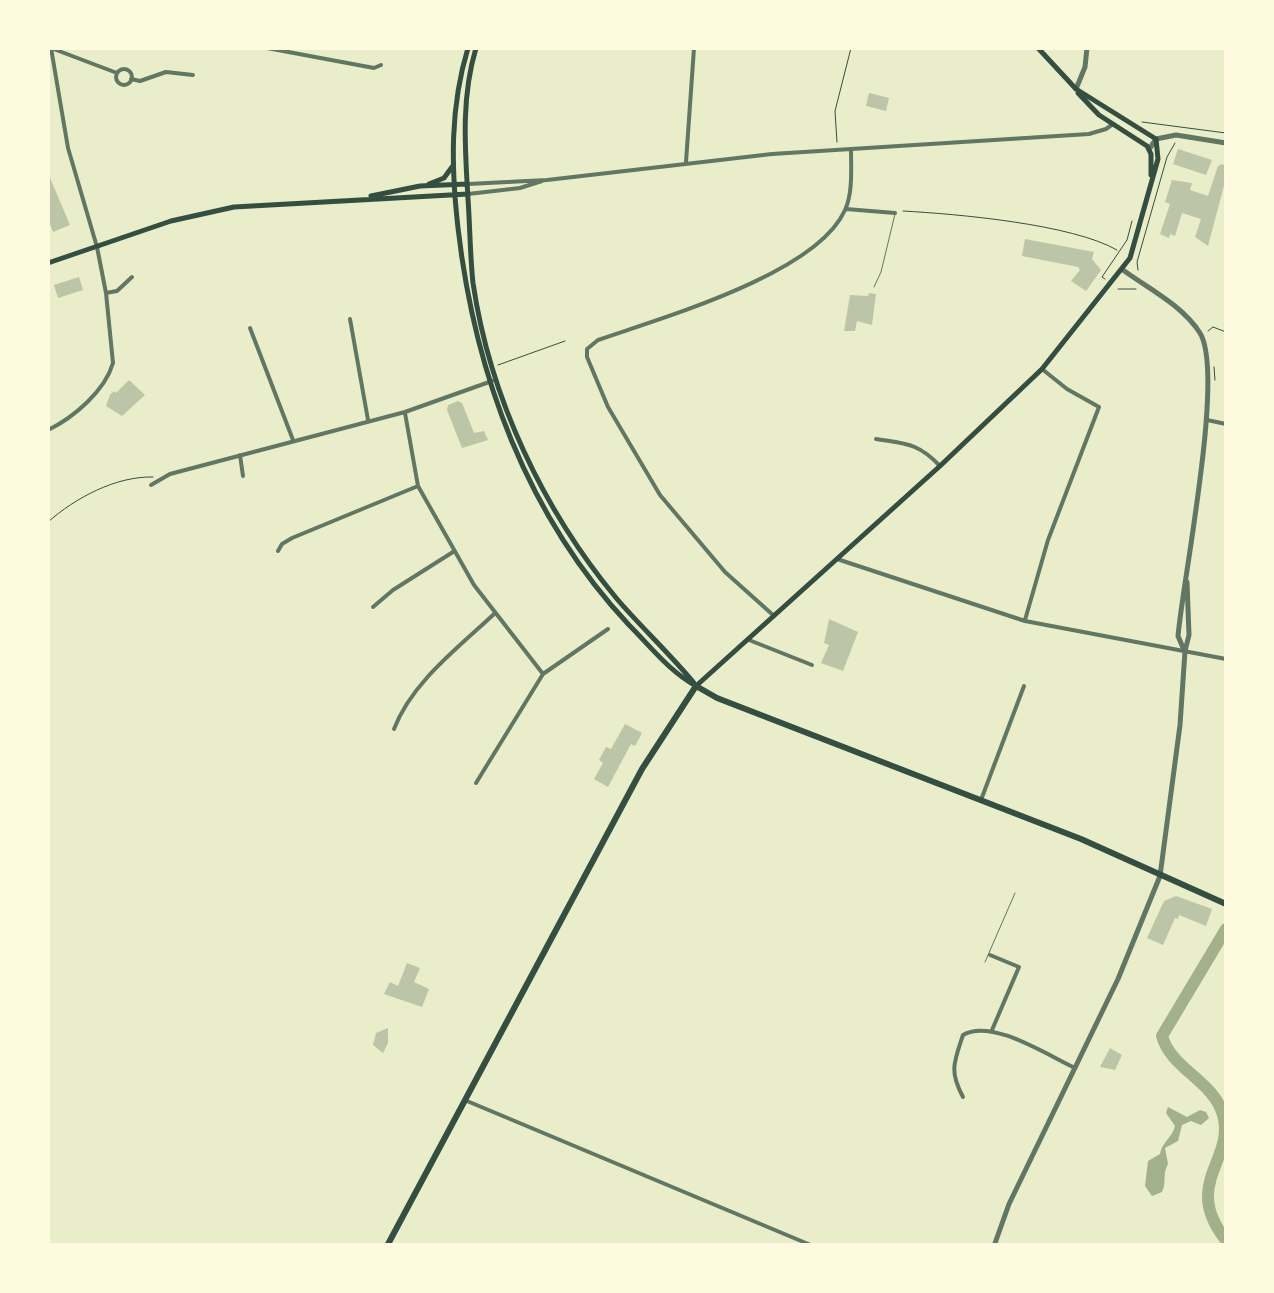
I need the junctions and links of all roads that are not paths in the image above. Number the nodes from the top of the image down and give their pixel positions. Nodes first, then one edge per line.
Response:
1 (50, 48) edge
2 (267, 48) edge
3 (468, 48) edge
4 (476, 48) edge
5 (694, 48) edge
6 (1038, 48) edge
7 (1086, 48) edge
8 (286, 49) edge
9 (382, 65) dead end
10 (117, 72) junction
11 (194, 75) dead end
12 (131, 79) junction
13 (1076, 89) junction
14 (1127, 122) junction
15 (1112, 124) junction
16 (1176, 135) junction
17 (1137, 137) junction
18 (1155, 138) junction
19 (1226, 143) edge
20 (1150, 148) junction
21 (851, 149) junction
22 (1159, 154) junction
23 (686, 162) junction
24 (453, 165) junction
25 (546, 180) junction
26 (1150, 183) junction
27 (454, 184) junction
28 (467, 184) junction
29 (420, 186) junction
30 (468, 194) junction
31 (455, 195) junction
32 (369, 197) junction
33 (846, 210) junction
34 (895, 213) joint
35 (97, 247) junction
36 (48, 263) edge
37 (1124, 270) junction
38 (132, 277) dead end
39 (874, 287) dead end
40 (106, 294) junction
41 (350, 320) dead end
42 (250, 328) dead end
43 (1042, 369) junction
44 (493, 381) junction
45 (405, 412) junction
46 (368, 420) junction
47 (1206, 420) junction
48 (1226, 424) edge
49 (48, 430) edge
50 (876, 439) dead end
51 (293, 440) junction
52 (240, 455) junction
53 (940, 466) junction
54 (243, 476) dead end
55 (152, 486) dead end
56 (418, 486) junction
57 (278, 551) dead end
58 (454, 552) junction
59 (837, 559) junction
60 (373, 607) dead end
61 (494, 614) junction
62 (776, 616) junction
63 (1025, 621) junction
64 (608, 628) dead end
65 (749, 640) junction
66 (1184, 651) junction
67 (1226, 659) edge
68 (812, 665) dead end
69 (543, 674) junction
70 (696, 686) junction
71 (1024, 686) dead end
72 (394, 729) dead end
73 (476, 783) dead end
74 (980, 800) junction
75 (1160, 876) junction
76 (1015, 892) dead end
77 (1226, 904) edge
78 (990, 955) junction
79 (985, 962) dead end
80 (992, 1030) junction
81 (1074, 1068) junction
82 (963, 1097) dead end
83 (464, 1100) junction
84 (387, 1246) edge
85 (813, 1246) edge
86 (994, 1246) edge

1 - 10 street
1 - 35 street
2 - 8 street
3 - 24 main road
4 - 28 main road
5 - 23 street
6 - 13 main road
7 - 13 street
8 - 9 street
10 - 12 street
10 - 12 street
11 - 12 street
13 - 14 main road
13 - 15 main road
14 - 15 main road
14 - 18 main road
15 - 17 main road
15 - 21 street
16 - 18 street
16 - 19 street
16 - 22 street
17 - 18 main road
17 - 20 main road
18 - 20 street
18 - 22 main road
20 - 26 main road
21 - 23 street
21 - 33 street
22 - 26 main road
23 - 25 street
24 - 27 main road
24 - 29 main road
25 - 28 street
25 - 30 street
26 - 37 main road
27 - 28 main road
27 - 29 main road
27 - 31 main road
28 - 30 main road
29 - 32 main road
30 - 31 main road
30 - 44 main road
31 - 32 main road
31 - 44 main road
32 - 35 main road
33 - 34 street
33 - 62 street
34 - 39 lane
35 - 36 main road
35 - 40 street
37 - 43 main road
37 - 47 street
38 - 40 street
40 - 49 street
41 - 46 street
42 - 51 street
43 - 53 main road
43 - 63 street
44 - 45 street
44 - 70 main road
45 - 46 street
45 - 56 street
46 - 51 street
47 - 48 street
47 - 66 street
50 - 53 street
51 - 52 street
52 - 54 street
52 - 55 street
53 - 59 main road
56 - 57 street
56 - 58 street
58 - 60 street
58 - 61 street
59 - 62 main road
59 - 63 street
61 - 69 street
61 - 72 street
62 - 65 main road
63 - 66 street
64 - 69 street
65 - 68 street
65 - 70 main road
66 - 67 street
66 - 75 street
69 - 73 street
70 - 74 main road
70 - 83 main road
71 - 74 street
74 - 75 main road
75 - 77 main road
75 - 81 street
76 - 78 lane
78 - 79 lane
78 - 80 street
80 - 81 street
80 - 82 street
81 - 86 street
83 - 84 main road
83 - 85 street

